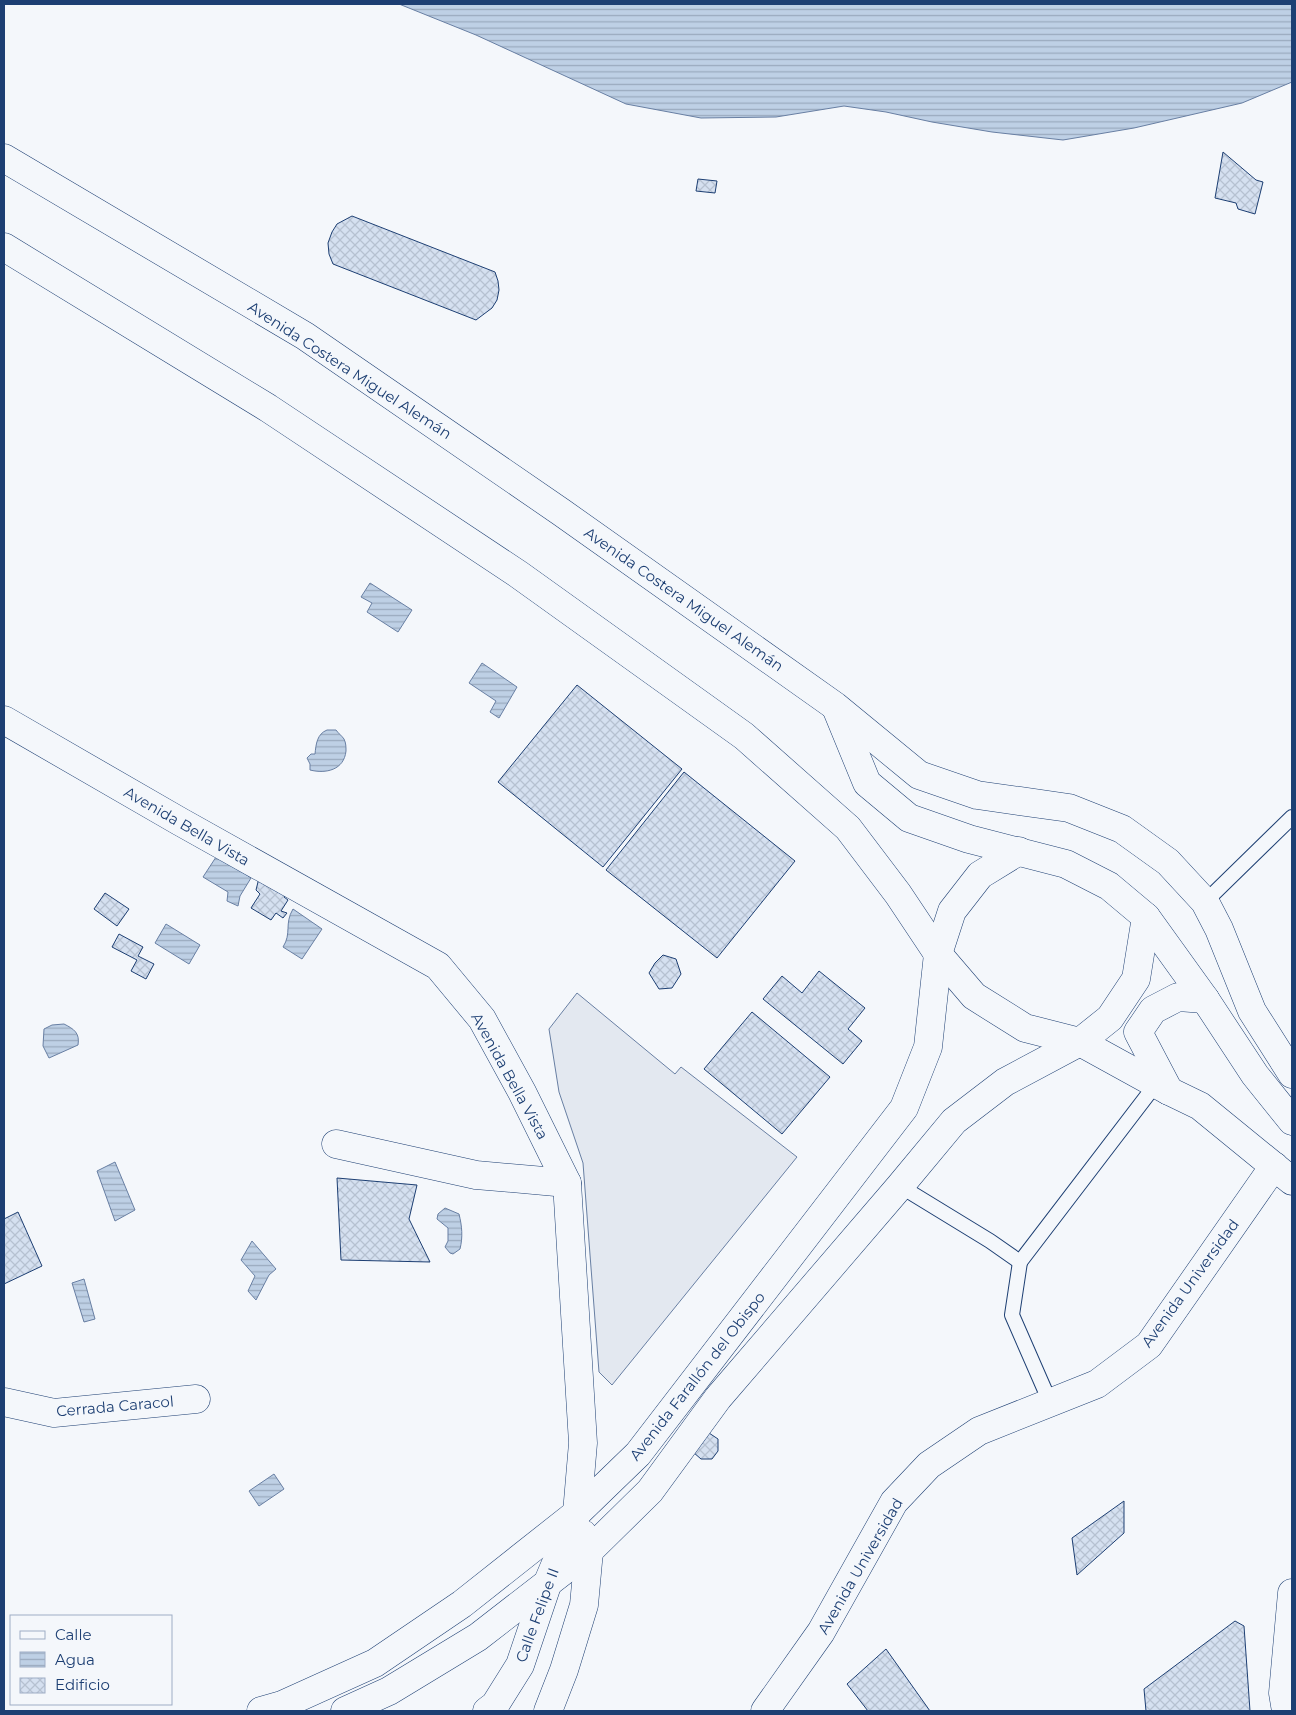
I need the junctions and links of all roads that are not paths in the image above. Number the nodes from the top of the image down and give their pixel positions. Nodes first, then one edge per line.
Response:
1 (4, 158) edge
2 (4, 247) edge
3 (836, 706) junction
4 (4, 720) edge
5 (1292, 817) edge
6 (1019, 851) junction
7 (1205, 902) junction
8 (1146, 917) junction
9 (938, 954) junction
10 (1205, 999) junction
11 (1080, 1042) junction
12 (1292, 1074) edge
13 (1162, 1087) junction
14 (1292, 1121) edge
15 (336, 1144) dead end
16 (1283, 1174) edge
17 (567, 1184) junction
18 (900, 1186) junction
19 (1020, 1262) junction
20 (196, 1399) dead end
21 (4, 1402) edge
22 (1050, 1402) junction
23 (577, 1513) junction
24 (589, 1551) junction
25 (548, 1582) junction
26 (1292, 1594) edge
27 (261, 1711) edge
28 (345, 1711) edge
29 (487, 1711) edge
30 (548, 1711) edge
31 (765, 1711) edge
32 (1286, 1711) edge

1 - 3 main road, Avenida Costera Miguel Alemán
2 - 9 main road
3 - 6 main road
3 - 7 main road, Avenida Costera Miguel Alemán
4 - 17 main road, Avenida Bella Vista
5 - 7 lane
6 - 8 main road
6 - 9 main road, Avenida Farallón del Obispo
7 - 12 main road, Avenida Costera Miguel Alemán
8 - 10 main road
8 - 11 main road, Avenida Farallón del Obispo
9 - 11 main road
9 - 23 main road, Avenida Farallón del Obispo
10 - 13 main road
10 - 14 main road
11 - 13 main road
11 - 18 main road, Avenida Farallón del Obispo
13 - 16 main road
13 - 19 lane
15 - 17 main road
16 - 22 main road, Avenida Universidad
17 - 23 main road, Avenida Bella Vista
18 - 19 lane
18 - 24 main road, Avenida Farallón del Obispo
19 - 22 lane
20 - 21 main road, Cerrada Caracol
22 - 31 main road, Avenida Universidad
23 - 24 main road
23 - 25 main road, Calle Felipe II
23 - 27 main road, Avenida Farallón del Obispo
24 - 25 main road, Avenida Farallón del Obispo
24 - 30 main road
25 - 28 main road, Avenida Farallón del Obispo
25 - 29 main road, Calle Felipe II
26 - 32 main road

